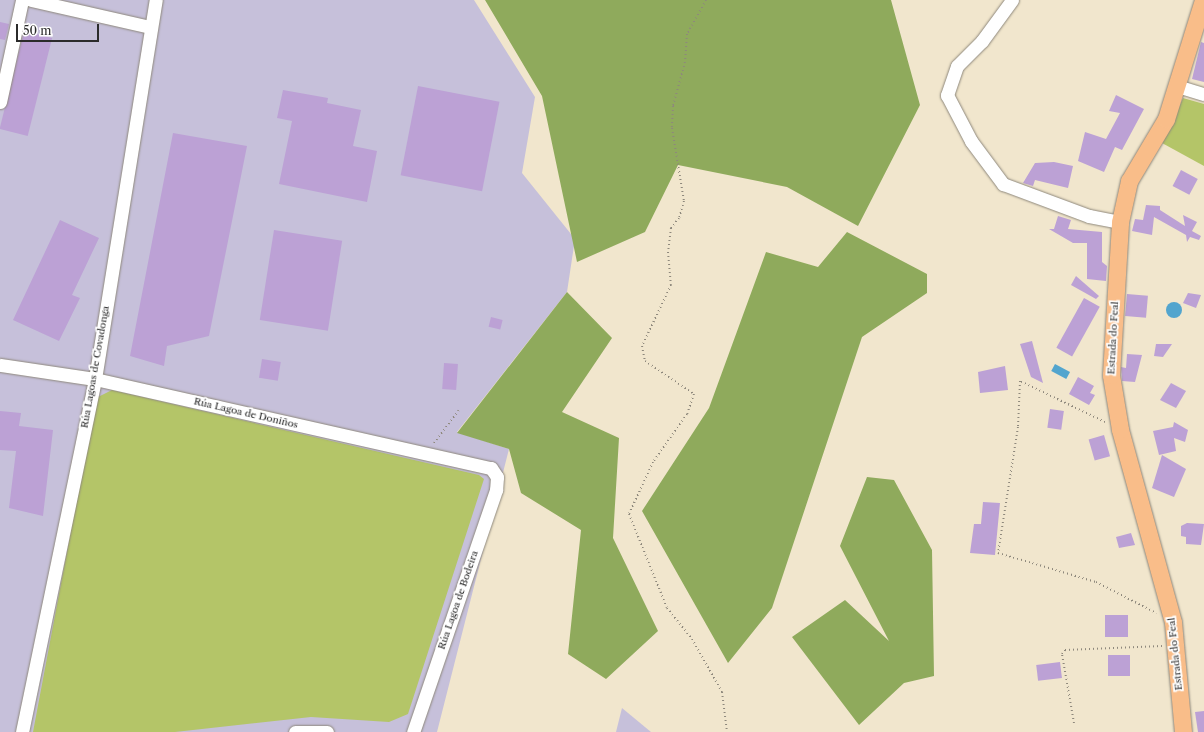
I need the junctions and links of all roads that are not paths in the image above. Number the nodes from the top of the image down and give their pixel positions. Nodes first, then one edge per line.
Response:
1 (22, 0) edge
2 (30, 0) edge
3 (156, 0) edge
4 (1012, 0) edge
5 (1203, 0) edge
6 (150, 27) junction
7 (6, 47) edge
8 (1177, 86) junction
9 (1204, 94) edge
10 (0, 102) edge
11 (1120, 222) junction
12 (0, 365) edge
13 (95, 379) junction
14 (491, 468) joint
15 (22, 732) edge
16 (295, 732) edge
17 (327, 732) edge
18 (413, 732) edge
19 (1183, 732) edge

1 - 7 street
2 - 6 street
3 - 6 street, Rúa Lagoas de Covadonga
4 - 11 street
5 - 8 main road, Estrada do Feal
6 - 13 street, Rúa Lagoas de Covadonga
7 - 10 street
8 - 9 street
8 - 11 main road, Estrada do Feal
11 - 19 main road, Estrada do Feal
12 - 13 street, Rúa Lagoa de Doniños
13 - 14 street, Rúa Lagoa de Doniños
13 - 15 street, Rúa Lagoas de Covadonga
14 - 18 street, Rúa Lagoa de Bodeira
16 - 17 street

